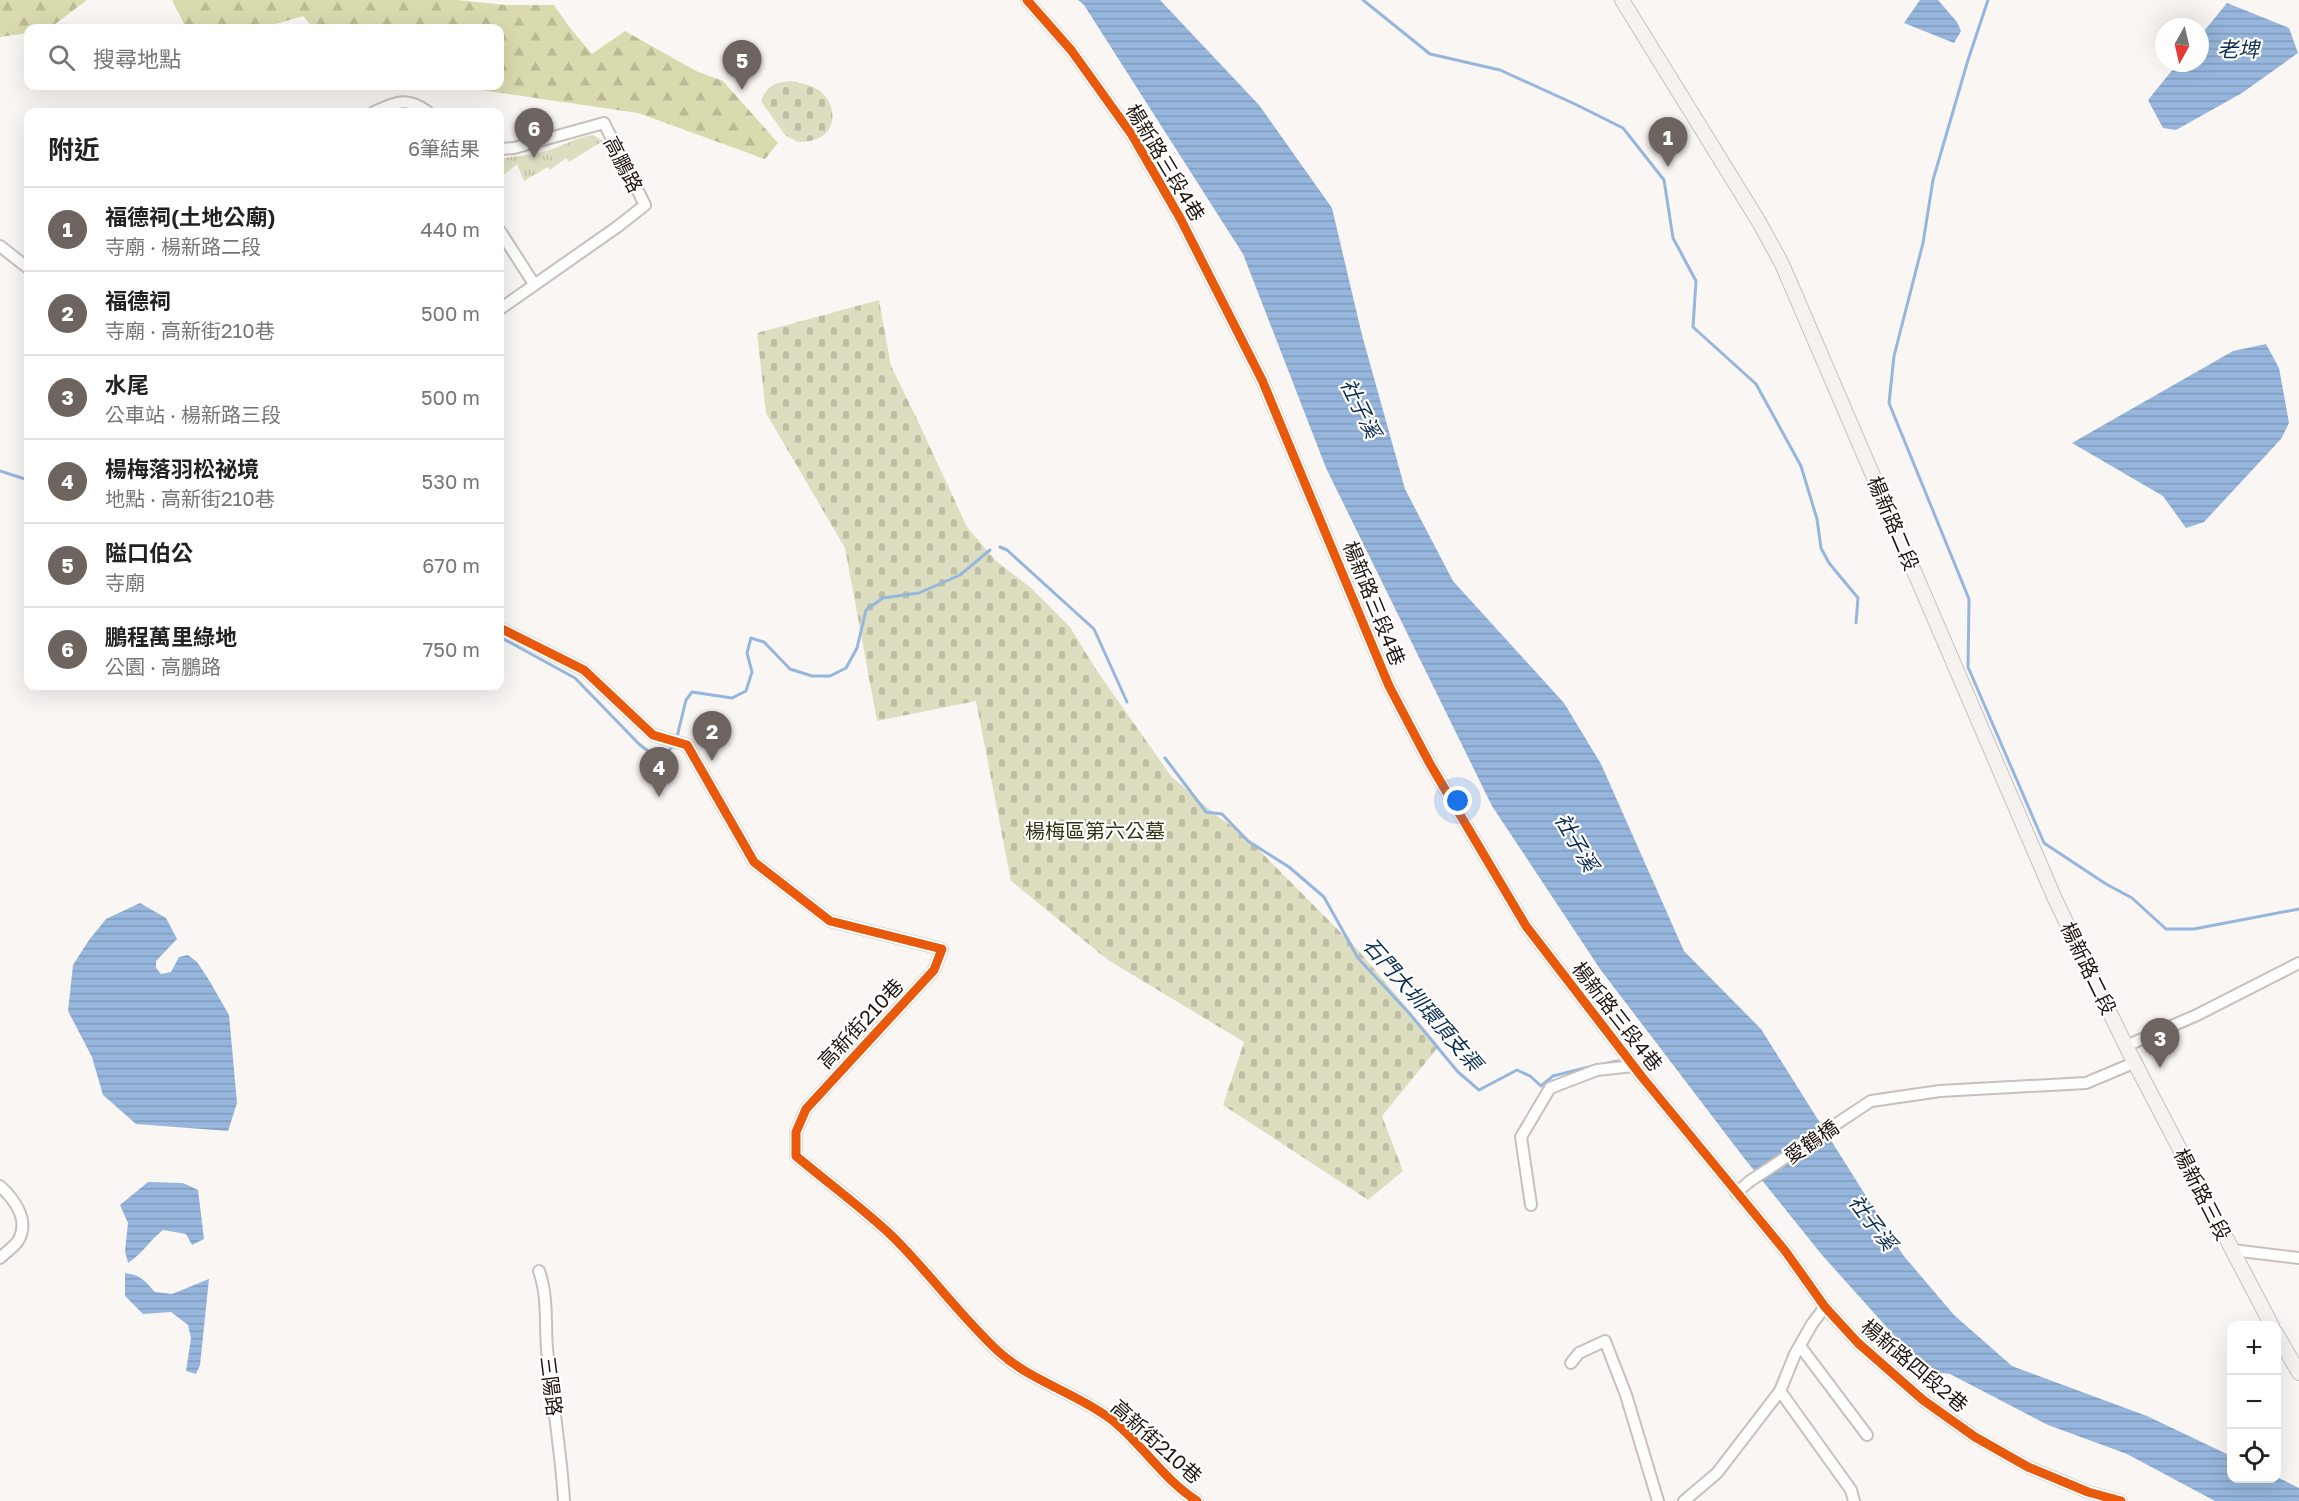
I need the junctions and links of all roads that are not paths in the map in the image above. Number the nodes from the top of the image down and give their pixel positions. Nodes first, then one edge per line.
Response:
1 (1027, 0) edge
2 (1622, 0) edge
3 (383, 108) edge
4 (422, 108) edge
5 (504, 149) edge
6 (504, 237) edge
7 (0, 246) edge
8 (24, 265) edge
9 (534, 284) junction
10 (504, 306) edge
11 (504, 630) edge
12 (2299, 963) edge
13 (2126, 1046) junction
14 (2136, 1062) junction
15 (1634, 1066) junction
16 (0, 1186) edge
17 (1736, 1193) junction
18 (1531, 1205) dead end
19 (2232, 1250) junction
20 (0, 1258) edge
21 (2299, 1258) edge
22 (539, 1271) dead end
23 (1825, 1307) junction
24 (2269, 1321) edge
25 (2281, 1340) edge
26 (1800, 1346) junction
27 (1571, 1363) dead end
28 (2299, 1373) edge
29 (1780, 1392) junction
30 (1867, 1436) dead end
31 (564, 1501) edge
32 (1197, 1501) edge
33 (1658, 1501) edge
34 (1684, 1501) edge
35 (1854, 1501) edge
36 (2121, 1501) edge

1 - 15 street, 楊新路三段4巷
2 - 13 main road, 楊新路二段
3 - 4 street
5 - 9 street, 高鵬路
6 - 9 street
7 - 8 street
9 - 10 street, 高鵬路
11 - 32 street, 高新街210巷
12 - 13 street
13 - 14 main road, 楊新路二段
14 - 17 street, 愛鶴橋
14 - 19 main road, 楊新路三段
15 - 17 street, 楊新路三段4巷
15 - 18 street
16 - 20 street
17 - 23 street, 楊新路四段2巷
19 - 21 street
19 - 24 main road, 楊新路三段
22 - 31 street, 三陽路
23 - 26 street
23 - 36 street, 楊新路四段2巷
25 - 28 main road
26 - 29 street
26 - 30 street
27 - 33 street
29 - 34 street
29 - 35 street

